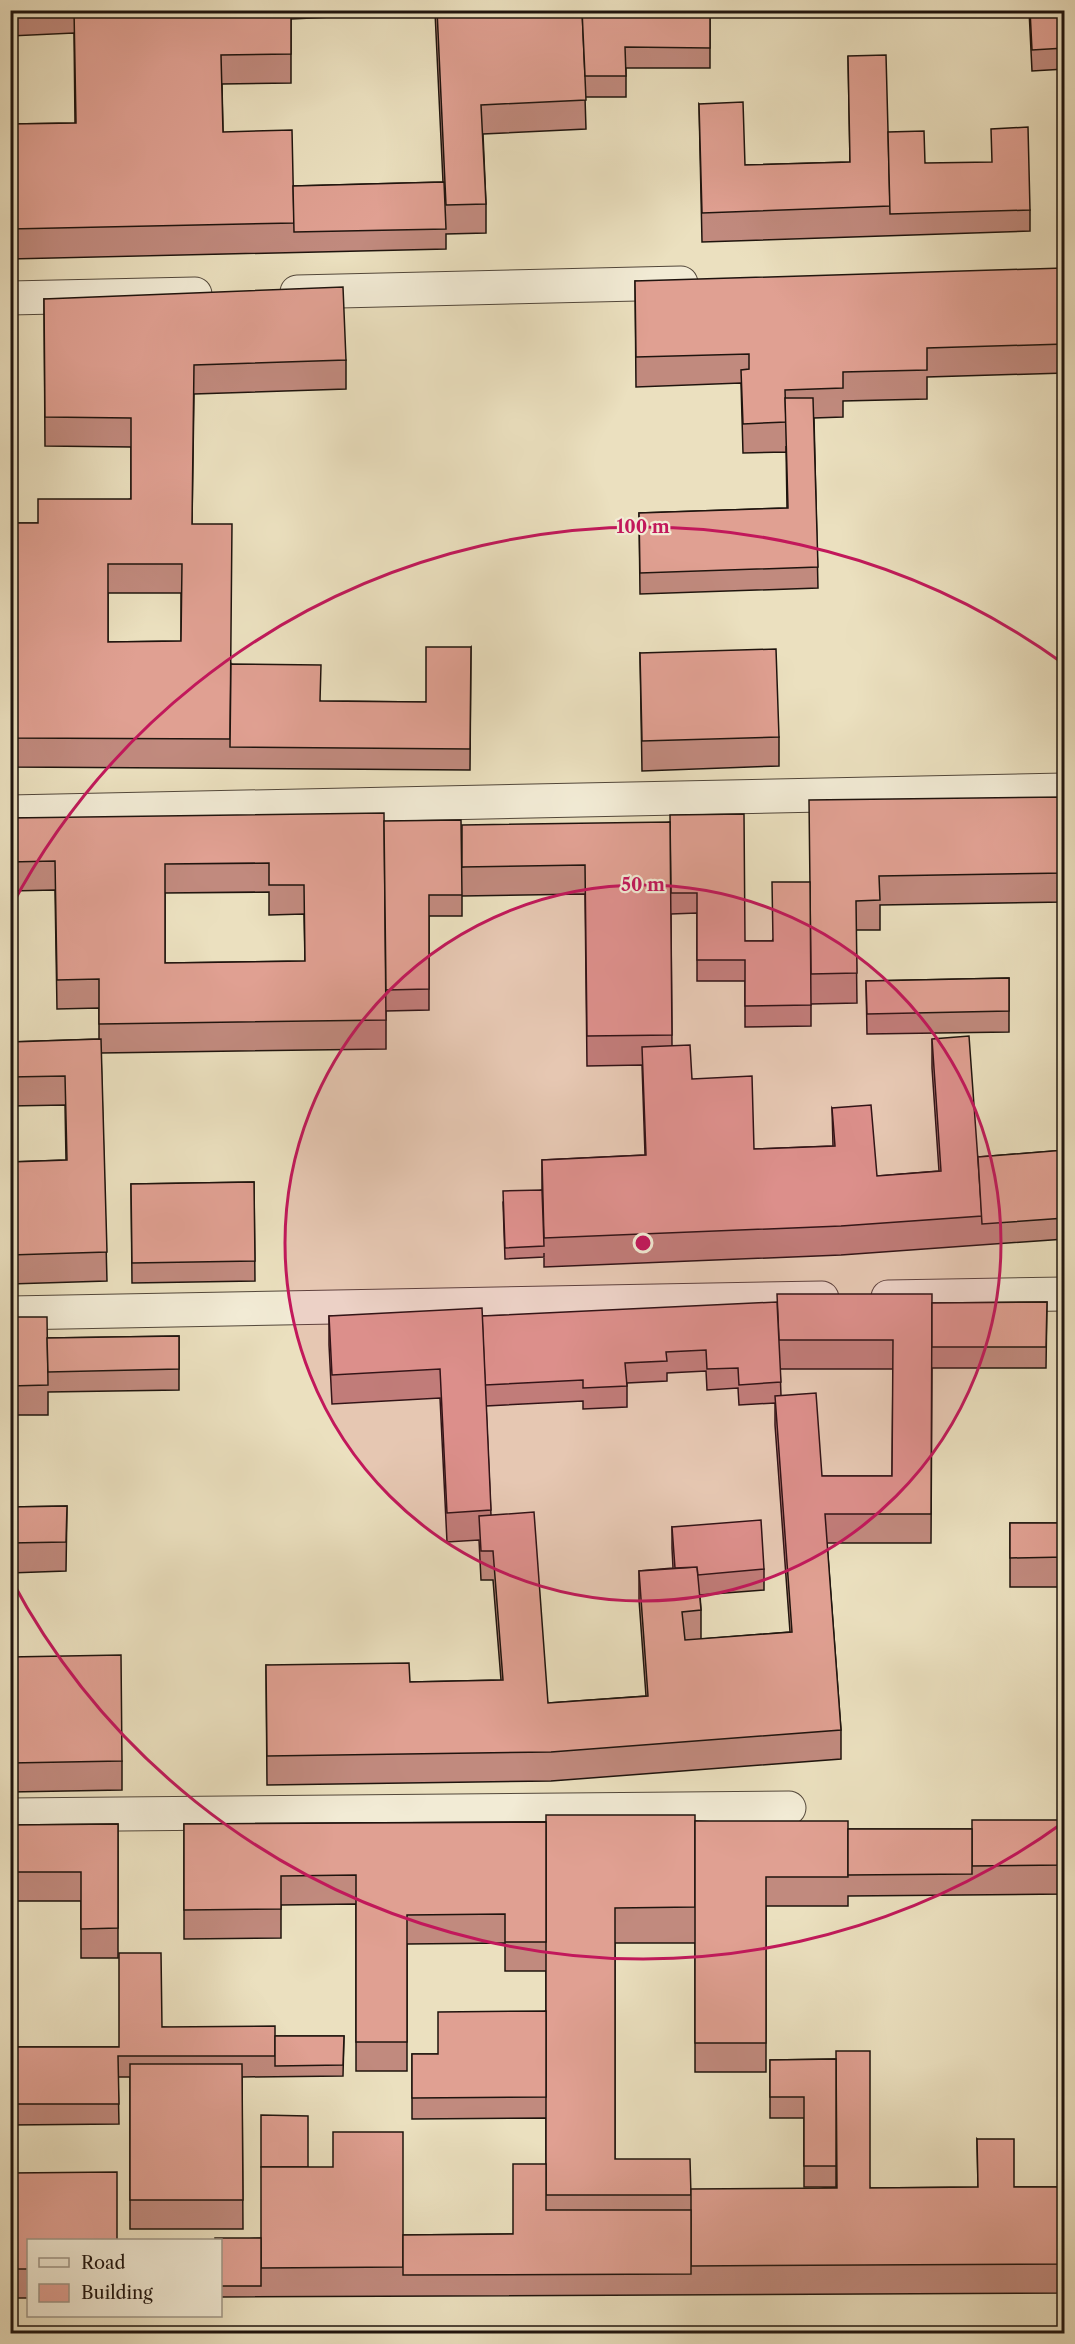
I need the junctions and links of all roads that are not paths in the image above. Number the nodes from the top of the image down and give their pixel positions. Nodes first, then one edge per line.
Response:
1 (712, 283) edge
2 (272, 292) edge
3 (225, 293) edge
4 (10, 298) edge
5 (1065, 790) edge
6 (10, 812) edge
7 (1065, 1294) edge
8 (10, 1313) edge
9 (789, 1808) dead end
10 (10, 1815) edge

1 - 2 street
3 - 4 street
5 - 6 street
7 - 8 street
9 - 10 street

